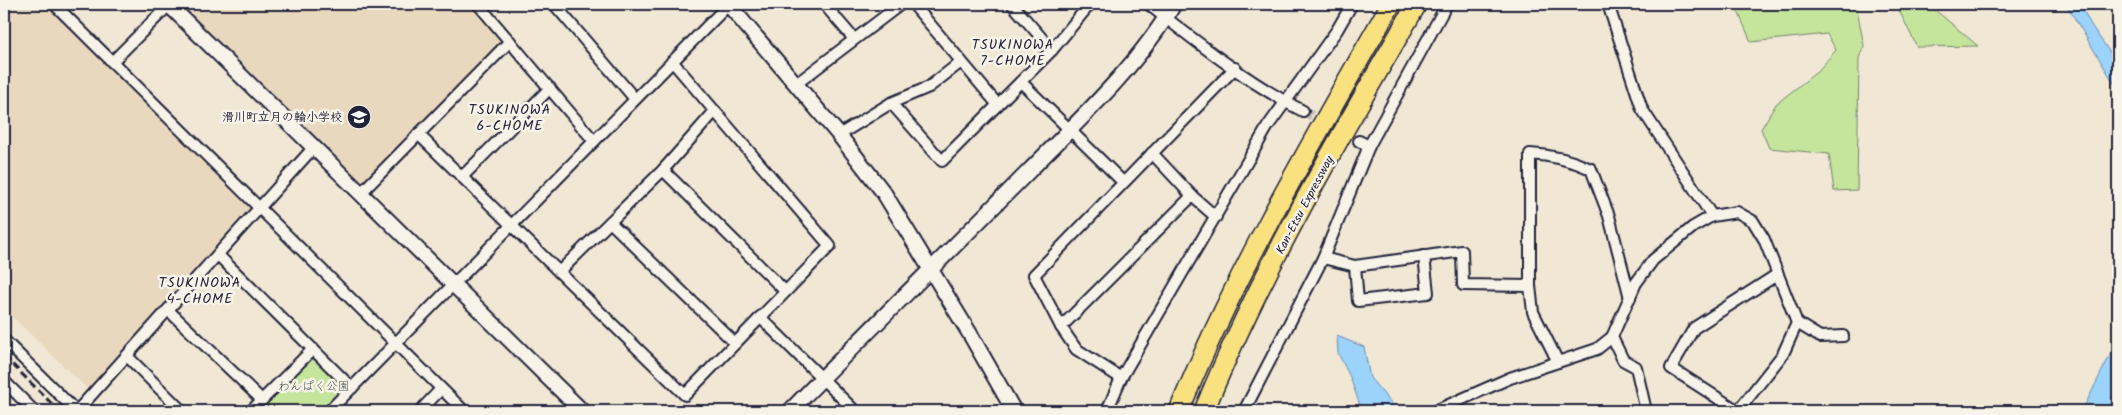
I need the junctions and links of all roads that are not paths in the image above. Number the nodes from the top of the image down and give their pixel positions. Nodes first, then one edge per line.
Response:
1 (54, 4) edge
2 (169, 4) edge
3 (478, 4) edge
4 (554, 4) edge
5 (729, 4) edge
6 (824, 4) edge
7 (901, 4) edge
8 (912, 4) edge
9 (1012, 4) edge
10 (1090, 4) edge
11 (1148, 4) edge
12 (1174, 4) edge
13 (1352, 4) edge
14 (1391, 4) edge
15 (1417, 4) edge
16 (1447, 4) edge
17 (1608, 4) edge
18 (1166, 18) junction
19 (854, 39) junction
20 (510, 41) junction
21 (1052, 50) junction
22 (672, 61) junction
23 (112, 62) junction
24 (961, 62) junction
25 (1235, 68) junction
26 (1021, 82) junction
27 (796, 84) junction
28 (550, 88) junction
29 (636, 99) junction
30 (1286, 102) junction
31 (891, 103) junction
32 (998, 106) junction
33 (1303, 111) tunnel mouth
34 (715, 112) junction
35 (1070, 130) junction
36 (418, 134) junction
37 (839, 135) junction
38 (594, 141) junction
39 (1359, 141) tunnel mouth
40 (1369, 146) junction
41 (314, 147) junction
42 (1152, 154) junction
43 (663, 170) junction
44 (462, 177) junction
45 (1123, 182) junction
46 (360, 193) junction
47 (1192, 196) junction
48 (260, 208) junction
49 (1712, 216) junction
50 (1216, 217) junction
51 (610, 222) junction
52 (512, 225) junction
53 (218, 255) junction
54 (1424, 256) junction
55 (1323, 258) junction
56 (1355, 266) junction
57 (931, 270) junction
58 (559, 272) junction
59 (1778, 274) junction
60 (453, 284) junction
61 (1530, 286) junction
62 (785, 291) junction
63 (1630, 298) junction
64 (168, 310) junction
65 (760, 317) junction
66 (1797, 323) junction
67 (1061, 326) junction
68 (1843, 336) dead end
69 (1612, 337) junction
70 (4, 340) edge
71 (735, 343) junction
72 (396, 344) junction
73 (313, 349) junction
74 (127, 356) junction
75 (1558, 362) junction
76 (822, 378) junction
77 (1122, 378) junction
78 (4, 381) edge
79 (352, 388) junction
80 (441, 389) junction
81 (262, 400) junction
82 (34, 411) edge
83 (77, 411) edge
84 (182, 411) edge
85 (251, 411) edge
86 (329, 411) edge
87 (420, 411) edge
88 (464, 411) edge
89 (582, 411) edge
90 (790, 411) edge
91 (855, 411) edge
92 (1014, 411) edge
93 (1107, 411) edge
94 (1179, 411) edge
95 (1204, 411) edge
96 (1244, 411) edge
97 (1435, 411) edge
98 (1646, 411) edge
99 (1738, 411) edge

1 - 23 street
2 - 23 street
2 - 41 street
3 - 20 street
4 - 29 street
5 - 22 street
5 - 27 street
6 - 19 street
7 - 19 street
8 - 24 street
9 - 21 street
10 - 21 street
11 - 18 street
12 - 18 street
13 - 30 street
14 - 94 highway, Kan-Etsu Expressway
15 - 95 highway, Kan-Etsu Expressway
16 - 40 street
17 - 49 street
18 - 25 street
18 - 35 street
19 - 27 street
20 - 28 street
20 - 36 street
21 - 26 street
22 - 29 street
22 - 34 street
23 - 48 street
24 - 31 street
24 - 32 street
25 - 30 street
25 - 42 street
26 - 32 street
26 - 35 street
27 - 37 street
28 - 38 street
28 - 44 street
29 - 38 street
30 - 33 street
30 - 50 street
31 - 32 street
31 - 37 street
34 - 43 street
34 - 62 street
35 - 45 street
35 - 57 street
36 - 44 street
36 - 46 street
37 - 57 street
38 - 52 street
39 - 40 street
40 - 55 street
41 - 46 street
41 - 48 street
42 - 45 street
42 - 47 street
43 - 51 street
43 - 62 street
44 - 52 street
45 - 67 street
46 - 60 street
47 - 50 street
47 - 67 street
48 - 53 street
48 - 72 street
49 - 59 street
49 - 63 street
50 - 77 street
51 - 58 street
51 - 71 street
52 - 58 street
52 - 60 street
53 - 64 street
53 - 73 street
54 - 56 street
54 - 56 street
54 - 61 street
55 - 56 street
55 - 96 street
57 - 76 street
57 - 92 street
58 - 71 street
59 - 66 street
59 - 99 street
60 - 72 street
60 - 89 street
61 - 63 street
61 - 75 street
62 - 65 street
63 - 69 street
64 - 74 street
64 - 81 street
65 - 71 street
65 - 76 street
66 - 68 street
66 - 99 street
67 - 77 street
69 - 75 street
69 - 98 street
70 - 83 street
72 - 79 street
72 - 80 street
73 - 79 street
73 - 81 street
74 - 83 street
74 - 84 street
75 - 97 street
76 - 90 street
76 - 91 street
77 - 93 street
78 - 82 street
79 - 86 street
80 - 87 street
80 - 88 street
81 - 85 street

